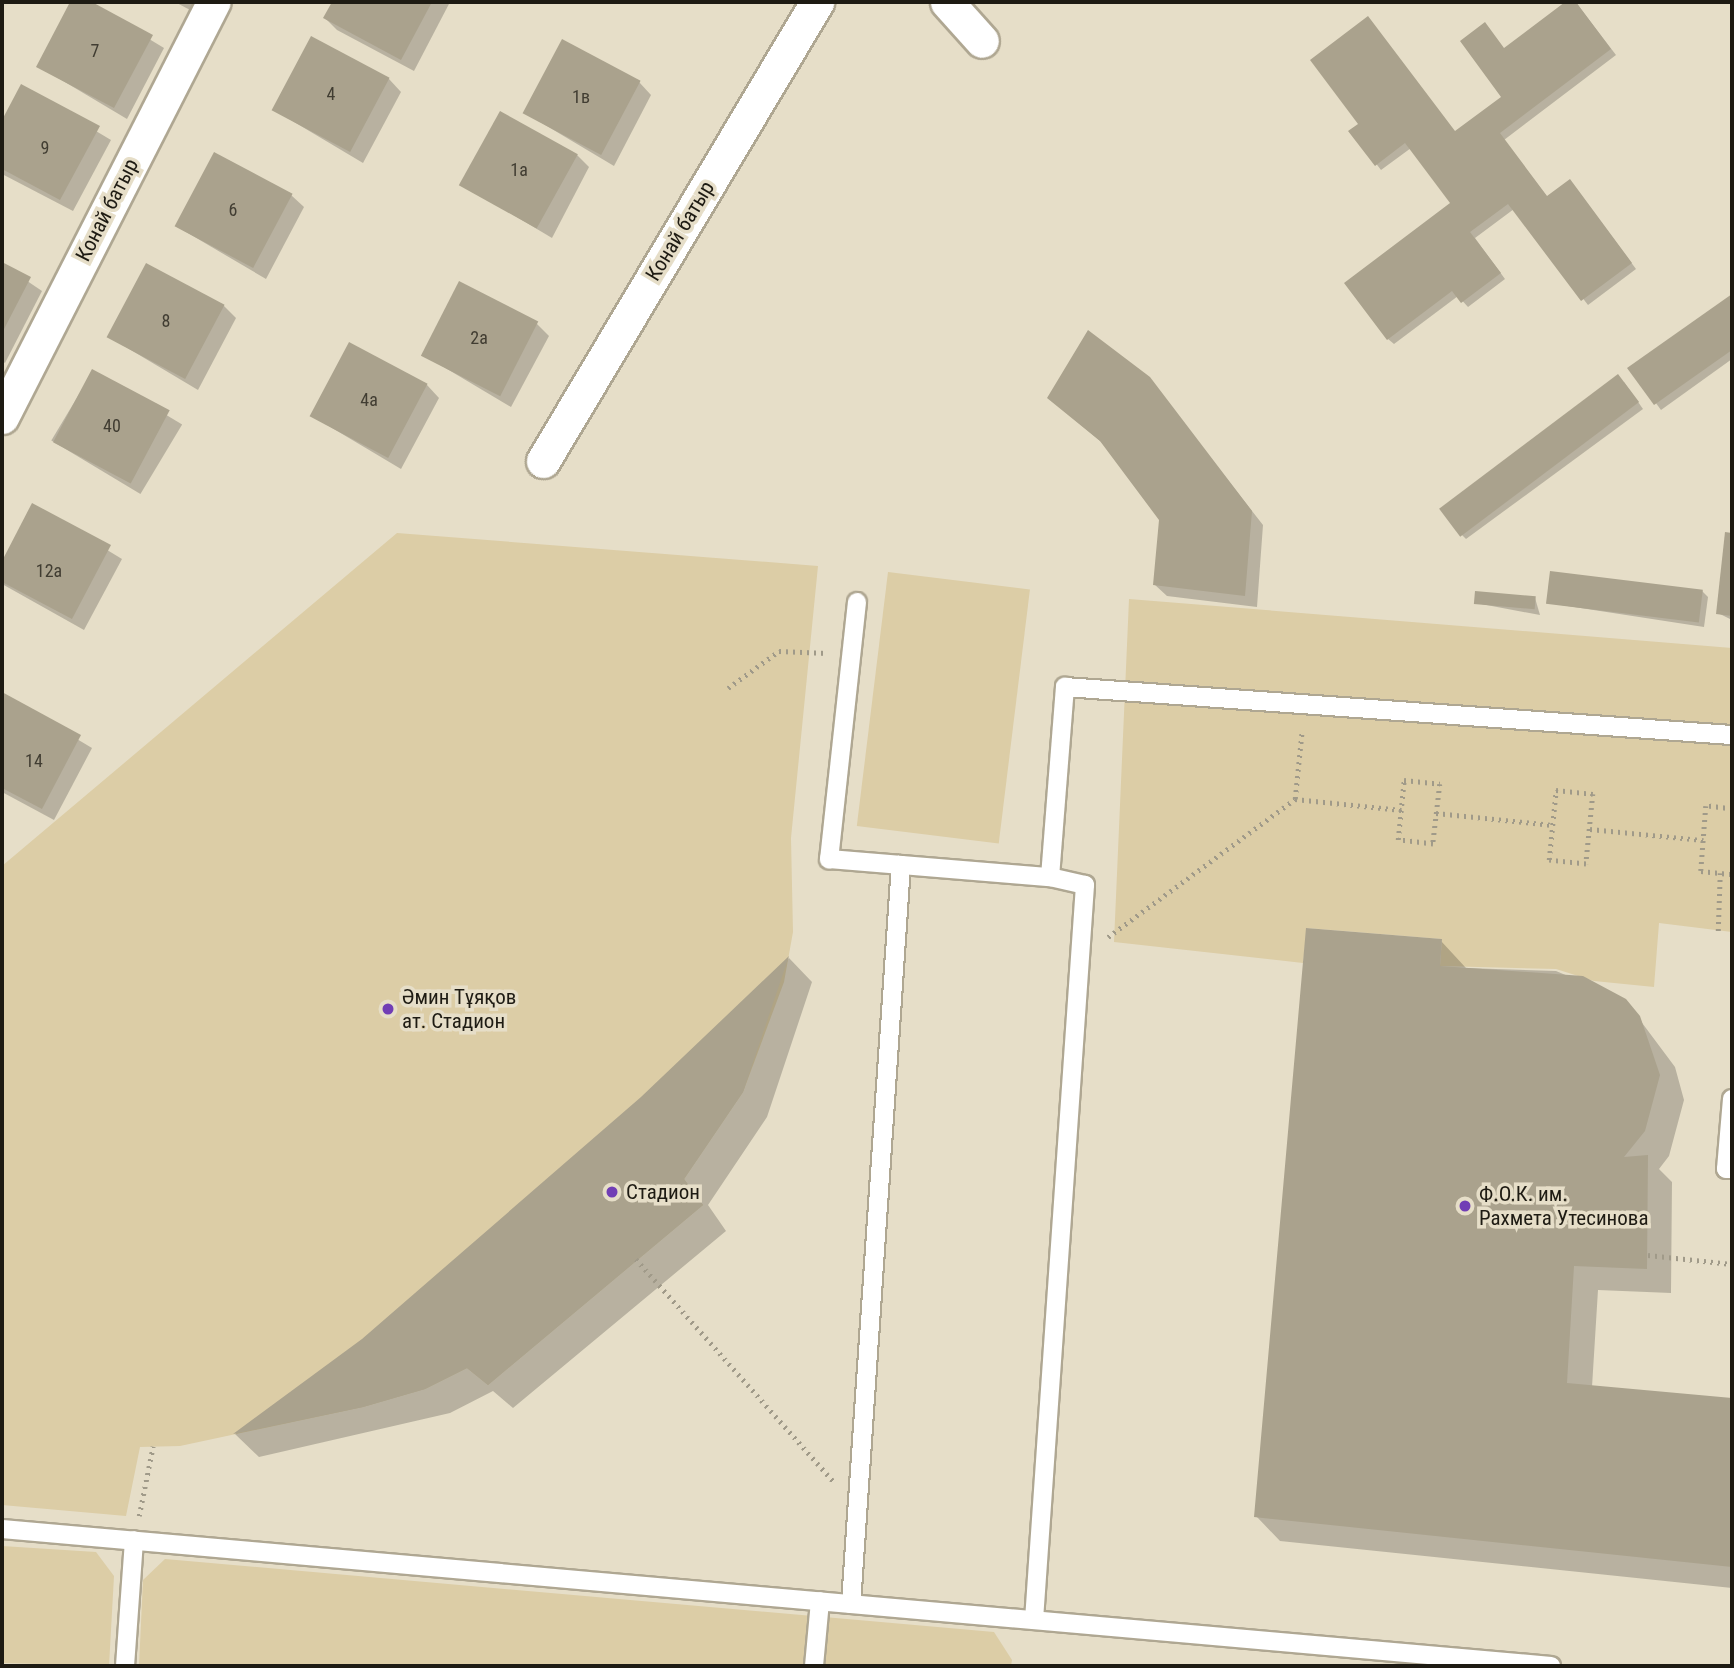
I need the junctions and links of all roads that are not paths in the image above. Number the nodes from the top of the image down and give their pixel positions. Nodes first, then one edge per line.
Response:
1 (213, 2) edge
2 (817, 2) edge
3 (947, 2) edge
4 (982, 41) dead end
5 (2, 417) edge
6 (543, 461) dead end
7 (857, 602) dead end
8 (1732, 735) edge
9 (901, 865) junction
10 (1051, 877) junction
11 (1732, 1099) edge
12 (1732, 1169) edge
13 (2, 1529) edge
14 (134, 1541) junction
15 (820, 1601) junction
16 (851, 1604) junction
17 (1034, 1620) junction
18 (125, 1666) edge
19 (814, 1666) edge
20 (1550, 1666) edge

1 - 5 street, Конай батыр
2 - 6 street, Конай батыр
3 - 4 street
7 - 9 lane
8 - 10 lane
9 - 10 lane
9 - 16 lane
10 - 17 lane
11 - 12 lane
13 - 14 lane
14 - 15 lane
14 - 18 lane
15 - 16 lane
15 - 19 lane
16 - 17 lane
17 - 20 lane

